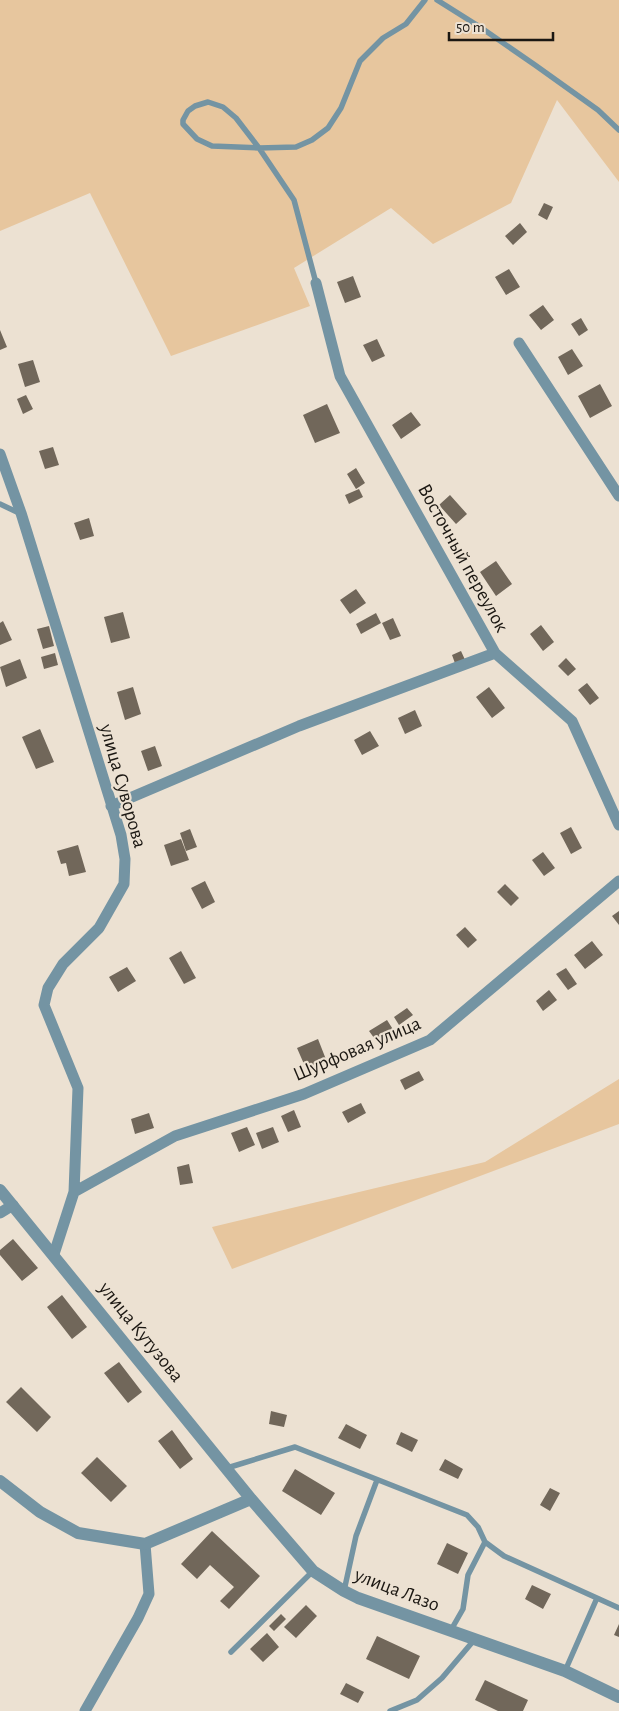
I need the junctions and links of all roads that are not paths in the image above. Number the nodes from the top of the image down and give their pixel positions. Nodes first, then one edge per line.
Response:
1 (425, 0) edge
2 (437, 0) edge
3 (619, 130) edge
4 (258, 148) junction
5 (316, 283) joint
6 (519, 342) dead end
7 (0, 454) edge
8 (4, 476) edge
9 (619, 496) edge
10 (0, 504) edge
11 (21, 514) junction
12 (495, 653) junction
13 (112, 806) junction
14 (619, 825) edge
15 (619, 881) edge
16 (0, 1190) edge
17 (74, 1192) junction
18 (13, 1205) junction
19 (0, 1213) edge
20 (54, 1254) junction
21 (227, 1468) junction
22 (377, 1480) junction
23 (0, 1482) edge
24 (251, 1499) junction
25 (485, 1542) junction
26 (145, 1544) junction
27 (313, 1571) junction
28 (344, 1591) junction
29 (597, 1598) junction
30 (619, 1608) edge
31 (451, 1630) junction
32 (475, 1638) junction
33 (231, 1652) dead end
34 (564, 1671) junction
35 (619, 1697) edge
36 (85, 1711) edge
37 (390, 1711) edge

1 - 4 lane
2 - 3 lane
4 - 4 lane
4 - 5 lane
5 - 12 street, Восточный переулок
6 - 9 street
7 - 8 street, улица Суворова
8 - 11 street, улица Суворова
10 - 11 lane
11 - 13 street, улица Суворова
12 - 13 street
12 - 14 street, Восточный переулок
13 - 17 street, улица Суворова
15 - 17 street, Шурфовая улица
16 - 18 street, улица Кутузова
17 - 20 street, улица Суворова
18 - 19 street
18 - 20 street, улица Кутузова
20 - 21 street, улица Кутузова
21 - 22 lane
21 - 24 street, улица Кутузова
22 - 25 lane
22 - 28 lane
23 - 26 street
24 - 26 street
24 - 27 street, улица Лазо
25 - 29 lane
25 - 31 lane
26 - 36 street
27 - 28 street, улица Лазо
27 - 33 lane
28 - 31 street, улица Лазо
29 - 30 lane
29 - 34 lane
31 - 32 street, улица Лазо
32 - 34 street, улица Лазо
32 - 37 lane
34 - 35 street, улица Лазо

